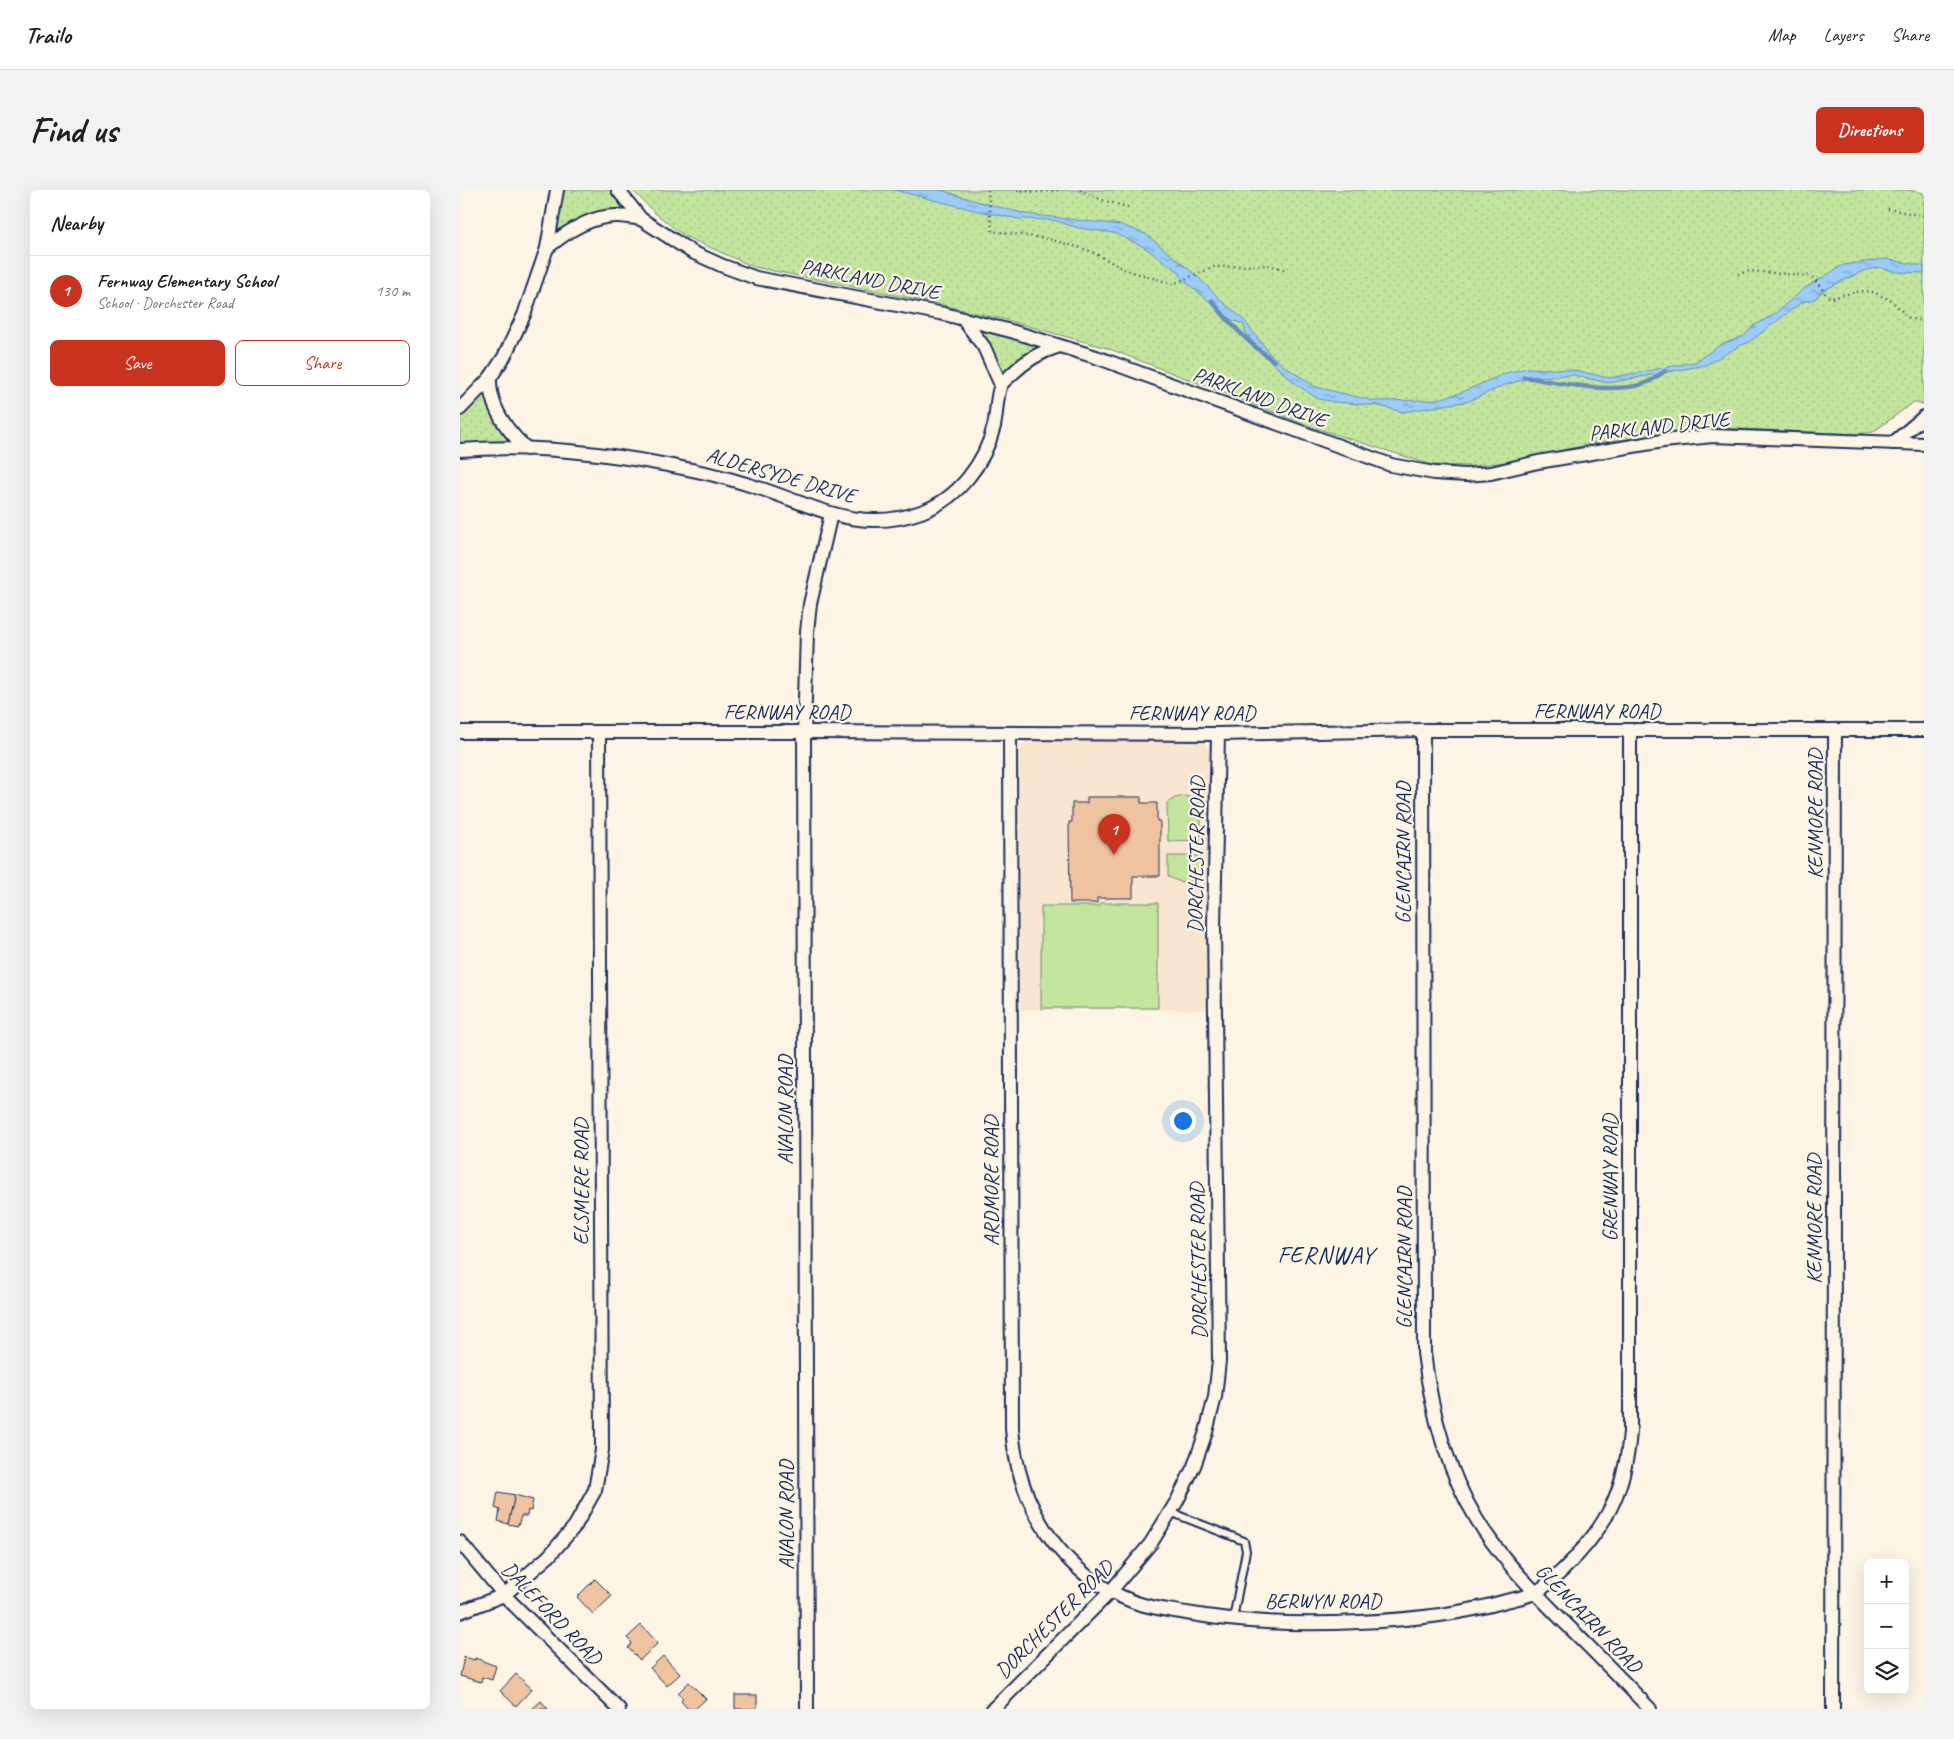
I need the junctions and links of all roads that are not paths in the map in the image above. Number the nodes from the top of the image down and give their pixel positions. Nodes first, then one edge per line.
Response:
1 (557, 190) edge
2 (618, 190) edge
3 (641, 219) junction
4 (547, 248) junction
5 (963, 319) junction
6 (1059, 346) junction
7 (490, 378) junction
8 (1001, 385) junction
9 (460, 409) edge
10 (1924, 417) edge
11 (1893, 443) junction
12 (1924, 444) edge
13 (526, 449) junction
14 (460, 450) edge
15 (831, 514) junction
16 (1423, 730) junction
17 (1835, 730) junction
18 (1924, 730) edge
19 (1630, 731) junction
20 (460, 732) edge
21 (804, 732) junction
22 (599, 733) junction
23 (1010, 733) junction
24 (1218, 734) junction
25 (1170, 1512) junction
26 (460, 1542) edge
27 (1111, 1591) junction
28 (1536, 1593) junction
29 (504, 1596) junction
30 (460, 1612) edge
31 (1233, 1620) junction
32 (619, 1709) edge
33 (806, 1709) edge
34 (993, 1709) edge
35 (1650, 1709) edge
36 (1833, 1709) edge

1 - 4 street
2 - 3 street, PARKLAND DRIVE
3 - 4 street
3 - 5 street, PARKLAND DRIVE
4 - 7 street
5 - 6 street, PARKLAND DRIVE
5 - 8 street
6 - 8 street
6 - 11 street, PARKLAND DRIVE
7 - 9 street
7 - 13 street
8 - 15 street, ALDERSYDE DRIVE
10 - 11 street
11 - 12 street, PARKLAND DRIVE
13 - 14 street, ALDERSYDE DRIVE
13 - 15 street, ALDERSYDE DRIVE
15 - 21 street, AVALON ROAD
16 - 19 street, FERNWAY ROAD
16 - 24 street, FERNWAY ROAD
16 - 28 street, GLENCAIRN ROAD
17 - 18 street, FERNWAY ROAD
17 - 19 street, FERNWAY ROAD
17 - 36 street, KENMORE ROAD
19 - 28 street, GRENWAY ROAD
20 - 22 street, FERNWAY ROAD
21 - 22 street, FERNWAY ROAD
21 - 23 street, FERNWAY ROAD
21 - 33 street, AVALON ROAD
22 - 29 street, ELSMERE ROAD
23 - 24 street, FERNWAY ROAD
23 - 27 street, ARDMORE ROAD
24 - 25 street, DORCHESTER ROAD
25 - 27 street, DORCHESTER ROAD
25 - 31 lane
26 - 29 street, DALEFORD ROAD
27 - 31 street, BERWYN ROAD
27 - 34 street, DORCHESTER ROAD
28 - 31 street, BERWYN ROAD
28 - 35 street, GLENCAIRN ROAD
29 - 30 street
29 - 32 street, DALEFORD ROAD

